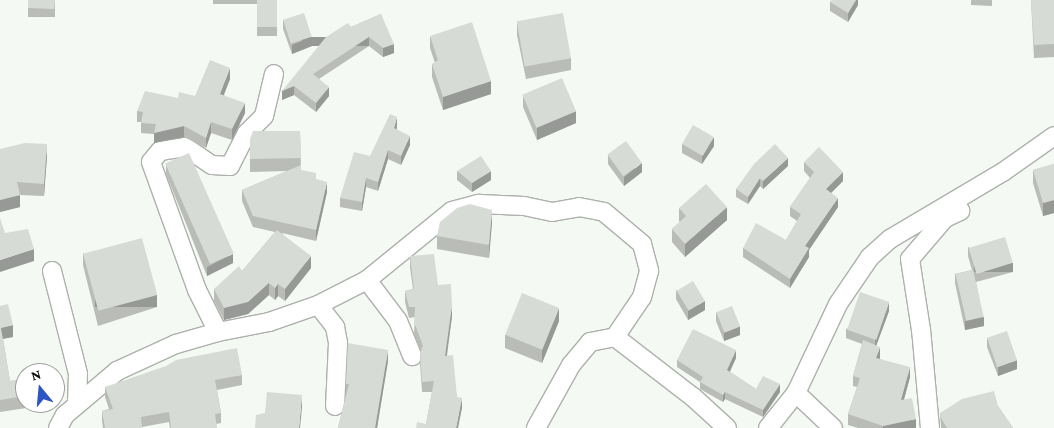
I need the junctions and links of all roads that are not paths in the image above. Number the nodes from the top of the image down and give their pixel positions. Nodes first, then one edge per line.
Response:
1 (274, 74) dead end
2 (1054, 136) edge
3 (1054, 152) edge
4 (1022, 158) junction
5 (1003, 172) junction
6 (890, 239) junction
7 (910, 259) junction
8 (52, 271) dead end
9 (367, 280) junction
10 (318, 305) junction
11 (218, 332) junction
12 (615, 337) junction
13 (412, 356) dead end
14 (796, 393) junction
15 (77, 402) junction
16 (335, 406) dead end
17 (58, 428) edge
18 (536, 428) edge
19 (727, 428) edge
20 (768, 428) edge
21 (833, 428) edge
22 (930, 428) edge

1 - 11 street
2 - 4 street
3 - 4 street
4 - 5 street
5 - 6 street
5 - 7 street
6 - 7 street
6 - 14 street
7 - 22 street
8 - 15 street
9 - 10 street
9 - 12 street
9 - 13 street
10 - 11 street
10 - 16 street
11 - 15 street
12 - 18 street
12 - 19 street
14 - 20 street
14 - 21 street
15 - 17 street

